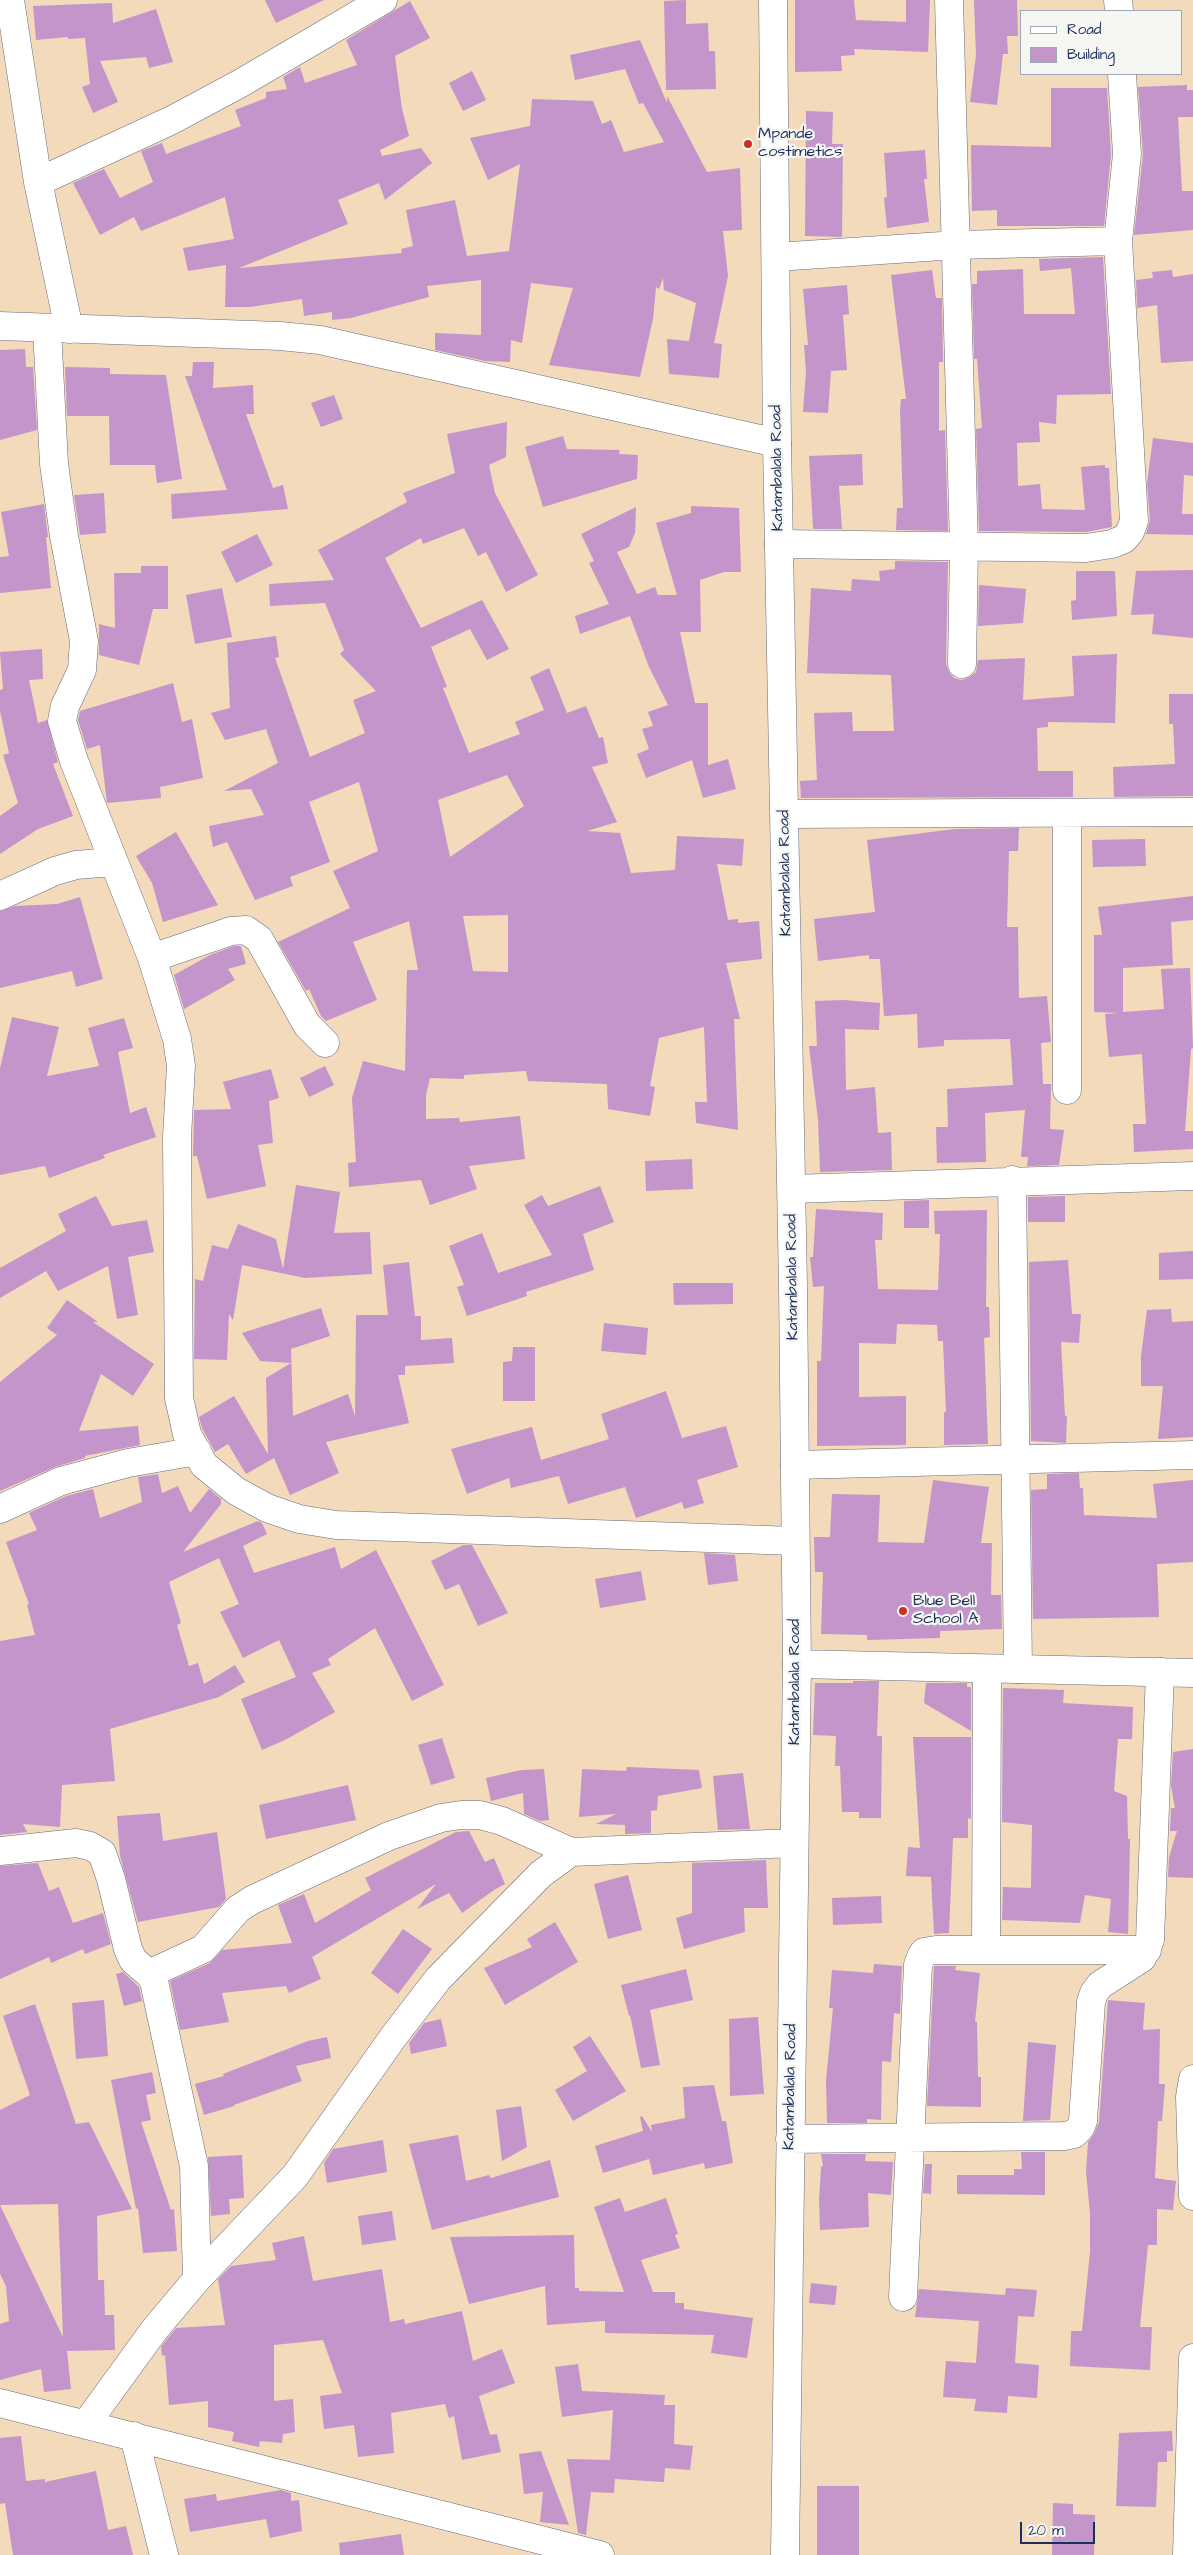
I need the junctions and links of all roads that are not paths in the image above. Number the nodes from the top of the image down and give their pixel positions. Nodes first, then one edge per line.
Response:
1 (10, 0) edge
2 (383, 0) edge
3 (774, 0) edge
4 (949, 0) edge
5 (1122, 75) edge
6 (38, 182) junction
7 (1118, 241) junction
8 (957, 245) junction
9 (776, 257) junction
10 (0, 326) edge
11 (58, 329) junction
12 (777, 443) junction
13 (779, 544) junction
14 (964, 546) junction
15 (962, 664) dead end
16 (1193, 812) edge
17 (1067, 813) junction
18 (785, 814) junction
19 (113, 862) junction
20 (0, 896) edge
21 (152, 958) junction
22 (325, 1043) dead end
23 (1067, 1090) dead end
24 (1193, 1176) edge
25 (1012, 1180) junction
26 (792, 1189) junction
27 (196, 1451) junction
28 (1193, 1455) edge
29 (1016, 1460) junction
30 (795, 1465) junction
31 (0, 1508) edge
32 (796, 1541) junction
33 (797, 1664) junction
34 (987, 1669) junction
35 (1018, 1669) junction
36 (1160, 1672) junction
37 (1193, 1673) edge
38 (794, 1843) junction
39 (0, 1851) edge
40 (571, 1852) junction
41 (986, 1950) junction
42 (1147, 1950) junction
43 (149, 1974) junction
44 (1193, 2079) edge
45 (790, 2138) junction
46 (910, 2138) junction
47 (1193, 2196) edge
48 (197, 2279) junction
49 (903, 2298) dead end
50 (1193, 2358) edge
51 (0, 2403) edge
52 (86, 2424) junction
53 (134, 2436) junction
54 (1189, 2544) edge
55 (164, 2555) edge
56 (600, 2555) edge
57 (785, 2555) edge

1 - 6 street
2 - 6 street
3 - 9 street, Katambalala Road
4 - 8 street
5 - 7 street
6 - 11 street
7 - 8 street
7 - 14 street
8 - 9 street
8 - 14 street
9 - 12 street, Katambalala Road
10 - 11 street
11 - 12 street
11 - 19 street
12 - 13 street, Katambalala Road
13 - 14 street
13 - 18 street, Katambalala Road
14 - 15 street
16 - 17 street
17 - 18 street
17 - 23 street
18 - 26 street, Katambalala Road
19 - 20 street
19 - 21 street
21 - 22 street
21 - 27 street
24 - 25 street
25 - 26 street
25 - 29 street
26 - 30 street, Katambalala Road
27 - 31 street
27 - 32 street
28 - 29 street
29 - 30 street
29 - 35 street
30 - 32 street, Katambalala Road
32 - 33 street, Katambalala Road
33 - 34 street
33 - 38 street, Katambalala Road
34 - 35 street
34 - 41 street
35 - 36 street
36 - 37 street
36 - 42 street
38 - 40 street
38 - 45 street, Katambalala Road
39 - 43 street
40 - 43 street
40 - 48 street
41 - 42 street
41 - 46 street
42 - 46 street
43 - 48 street
44 - 47 street
45 - 46 street
45 - 57 street, Katambalala Road
46 - 49 street
48 - 52 street
50 - 54 street
51 - 52 street
52 - 53 street
53 - 55 street
53 - 56 street

